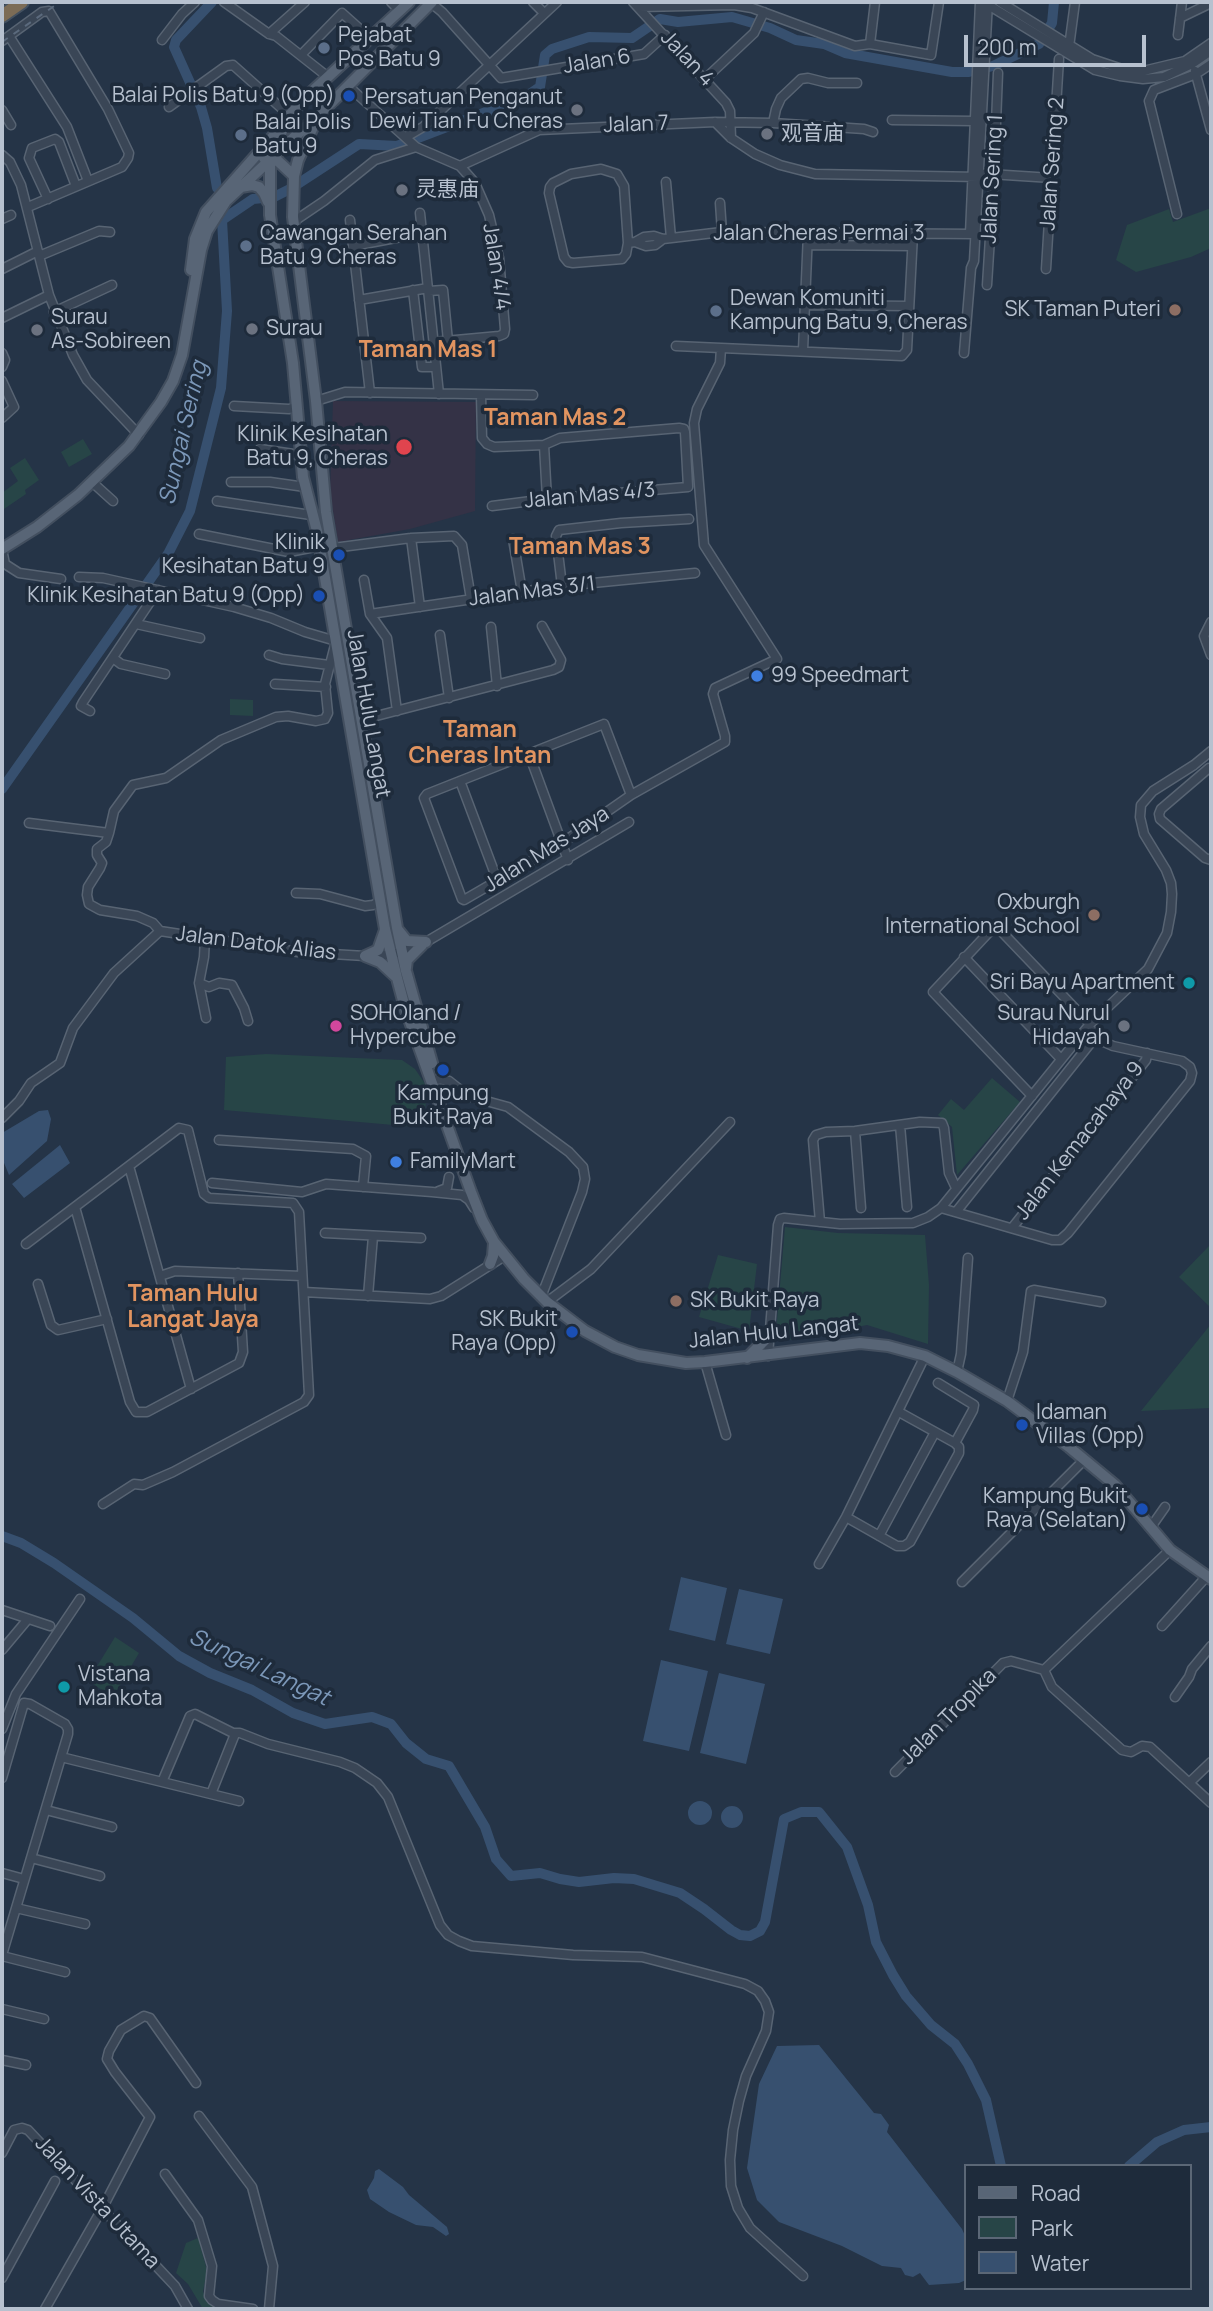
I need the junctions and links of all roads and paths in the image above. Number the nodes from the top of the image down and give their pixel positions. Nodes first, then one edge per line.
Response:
1 (22, 2) edge
2 (195, 2) edge
3 (225, 2) edge
4 (305, 2) edge
5 (391, 2) edge
6 (409, 2) edge
7 (431, 2) edge
8 (533, 2) edge
9 (557, 2) edge
10 (875, 2) edge
11 (939, 2) edge
12 (984, 2) edge
13 (1000, 2) edge
14 (1075, 2) edge
15 (1182, 2) edge
16 (1211, 3) edge
17 (636, 5) edge
18 (400, 11) junction
19 (544, 13) junction
20 (2, 16) edge
21 (1180, 18) junction
22 (760, 20) junction
23 (1038, 29) junction
24 (269, 34) junction
25 (665, 35) junction
26 (1178, 35) dead end
27 (5, 39) edge
28 (371, 39) junction
29 (162, 40) dead end
30 (1211, 43) edge
31 (870, 44) junction
32 (1067, 47) junction
33 (1211, 51) edge
34 (301, 55) junction
35 (1059, 59) dead end
36 (1190, 61) junction
37 (1211, 64) edge
38 (489, 66) junction
39 (998, 73) dead end
40 (1196, 74) junction
41 (328, 77) junction
42 (705, 78) junction
43 (857, 83) dead end
44 (980, 84) junction
45 (348, 86) junction
46 (313, 91) junction
47 (333, 101) junction
48 (169, 107) dead end
49 (2, 110) edge
50 (318, 114) junction
51 (289, 115) junction
52 (892, 120) dead end
53 (974, 121) junction
54 (715, 122) junction
55 (729, 122) junction
56 (773, 123) junction
57 (11, 125) dead end
58 (1211, 130) edge
59 (873, 132) dead end
60 (407, 138) junction
61 (731, 138) junction
62 (416, 147) junction
63 (2, 155) edge
64 (255, 157) junction
65 (270, 159) junction
66 (460, 166) junction
67 (994, 174) junction
68 (975, 175) junction
69 (294, 176) junction
70 (1052, 178) junction
71 (88, 181) junction
72 (667, 182) dead end
73 (76, 186) junction
74 (239, 188) junction
75 (48, 199) junction
76 (720, 203) dead end
77 (28, 207) junction
78 (270, 211) junction
79 (420, 213) dead end
80 (1177, 214) dead end
81 (11, 215) dead end
82 (2, 219) edge
83 (293, 220) junction
84 (350, 220) dead end
85 (110, 232) dead end
86 (722, 232) junction
87 (422, 233) junction
88 (808, 233) junction
89 (913, 234) junction
90 (972, 234) junction
91 (667, 238) junction
92 (632, 243) junction
93 (808, 245) junction
94 (353, 246) junction
95 (912, 246) junction
96 (38, 254) junction
97 (2, 268) edge
98 (1046, 269) dead end
99 (112, 285) dead end
100 (987, 285) dead end
101 (413, 290) junction
102 (429, 290) junction
103 (49, 295) junction
104 (359, 300) junction
105 (805, 305) junction
106 (909, 306) junction
107 (54, 312) junction
108 (2, 318) edge
109 (793, 338) dead end
110 (804, 338) junction
111 (448, 341) junction
112 (435, 342) junction
113 (184, 343) junction
114 (676, 346) dead end
115 (721, 348) junction
116 (803, 350) junction
117 (2, 353) edge
118 (964, 354) dead end
119 (2, 367) edge
120 (436, 367) junction
121 (2, 381) edge
122 (365, 393) junction
123 (439, 394) junction
124 (481, 394) junction
125 (533, 395) dead end
126 (316, 401) junction
127 (234, 406) dead end
128 (296, 407) junction
129 (2, 418) edge
130 (139, 435) junction
131 (544, 445) junction
132 (260, 449) dead end
133 (300, 455) junction
134 (92, 482) junction
135 (232, 482) dead end
136 (305, 487) junction
137 (547, 499) junction
138 (113, 501) dead end
139 (217, 502) dead end
140 (492, 506) dead end
141 (311, 515) junction
142 (689, 519) dead end
143 (199, 534) dead end
144 (411, 538) junction
145 (513, 540) dead end
146 (320, 546) junction
147 (333, 548) junction
148 (2, 549) edge
149 (695, 573) dead end
150 (79, 577) dead end
151 (61, 579) dead end
152 (364, 580) dead end
153 (562, 586) junction
154 (156, 590) junction
155 (522, 592) junction
156 (471, 599) junction
157 (420, 607) junction
158 (370, 614) junction
159 (1211, 622) edge
160 (136, 624) junction
161 (542, 626) dead end
162 (491, 627) dead end
163 (440, 635) dead end
164 (200, 638) dead end
165 (336, 641) junction
166 (269, 655) dead end
167 (1211, 655) edge
168 (113, 658) junction
169 (329, 664) junction
170 (165, 674) dead end
171 (275, 684) dead end
172 (497, 686) junction
173 (326, 689) junction
174 (344, 689) junction
175 (449, 698) junction
176 (90, 711) dead end
177 (397, 711) junction
178 (361, 720) junction
179 (1211, 751) edge
180 (529, 754) junction
181 (1211, 768) edge
182 (460, 781) junction
183 (631, 795) junction
184 (629, 822) dead end
185 (29, 823) dead end
186 (109, 833) junction
187 (562, 844) junction
188 (568, 860) junction
189 (1211, 860) edge
190 (498, 883) junction
191 (296, 893) dead end
192 (381, 901) junction
193 (397, 928) junction
194 (385, 929) junction
195 (160, 932) junction
196 (205, 938) junction
197 (424, 943) junction
198 (397, 953) junction
199 (365, 956) junction
200 (964, 957) junction
201 (401, 974) junction
202 (199, 983) junction
203 (206, 1018) dead end
204 (248, 1021) dead end
205 (1088, 1026) junction
206 (1097, 1035) junction
207 (1147, 1053) junction
208 (1061, 1059) junction
209 (438, 1079) junction
210 (1031, 1096) junction
211 (2, 1118) edge
212 (730, 1122) dead end
213 (900, 1125) junction
214 (855, 1131) junction
215 (219, 1140) dead end
216 (129, 1166) junction
217 (449, 1177) dead end
218 (212, 1183) dead end
219 (363, 1187) junction
220 (956, 1188) junction
221 (432, 1192) junction
222 (75, 1207) junction
223 (907, 1207) dead end
224 (861, 1208) dead end
225 (941, 1208) junction
226 (956, 1212) junction
227 (482, 1220) junction
228 (820, 1222) junction
229 (1012, 1228) junction
230 (325, 1233) dead end
231 (373, 1236) junction
232 (421, 1238) dead end
233 (494, 1242) junction
234 (26, 1244) dead end
235 (506, 1255) junction
236 (968, 1258) dead end
237 (490, 1264) junction
238 (238, 1273) junction
239 (160, 1276) junction
240 (302, 1276) junction
241 (38, 1284) dead end
242 (304, 1292) junction
243 (369, 1296) junction
244 (544, 1299) junction
245 (1101, 1302) dead end
246 (107, 1319) junction
247 (769, 1336) junction
248 (768, 1356) junction
249 (925, 1356) junction
250 (747, 1358) junction
251 (705, 1362) junction
252 (957, 1372) junction
253 (938, 1383) dead end
254 (191, 1389) junction
255 (1007, 1401) junction
256 (899, 1412) junction
257 (935, 1432) junction
258 (726, 1435) dead end
259 (955, 1443) junction
260 (1085, 1459) junction
261 (103, 1504) dead end
262 (1165, 1507) dead end
263 (846, 1517) junction
264 (1151, 1527) junction
265 (878, 1536) junction
266 (1170, 1550) junction
267 (819, 1564) dead end
268 (1209, 1578) edge
269 (962, 1582) dead end
270 (80, 1599) dead end
271 (2, 1609) edge
272 (28, 1619) junction
273 (50, 1626) dead end
274 (1162, 1626) dead end
275 (1211, 1646) edge
276 (2, 1650) edge
277 (1044, 1670) junction
278 (1175, 1697) dead end
279 (4, 1717) edge
280 (2, 1729) edge
281 (234, 1736) junction
282 (61, 1757) junction
283 (1211, 1762) edge
284 (895, 1772) dead end
285 (2, 1778) edge
286 (162, 1782) junction
287 (1189, 1783) junction
288 (211, 1794) junction
289 (239, 1801) dead end
290 (1211, 1803) edge
291 (46, 1810) junction
292 (112, 1827) dead end
293 (31, 1858) junction
294 (2, 1872) edge
295 (100, 1876) dead end
296 (24, 1879) junction
297 (16, 1908) junction
298 (85, 1924) dead end
299 (2, 1956) edge
300 (65, 1972) dead end
301 (2, 2009) edge
302 (44, 2020) dead end
303 (2, 2060) edge
304 (26, 2065) dead end
305 (196, 2083) dead end
306 (199, 2116) dead end
307 (2, 2153) edge
308 (165, 2174) dead end
309 (55, 2181) dead end
310 (102, 2209) junction
311 (803, 2276) dead end
312 (2, 2277) edge
313 (45, 2309) edge
314 (188, 2309) edge
315 (253, 2309) edge
316 (269, 2309) edge

1 - 20 highway
2 - 29 street
3 - 24 street
4 - 24 street
5 - 18 street
6 - 18 main road, Jalan Hulu Langat
7 - 38 street
7 - 45 main road, Jalan Hulu Langat
8 - 19 street
9 - 19 street
10 - 31 street
11 - 31 street
12 - 23 street
12 - 44 street
13 - 23 street
14 - 32 street
15 - 21 street
16 - 21 street
17 - 22 street
17 - 25 street, Jalan 4
18 - 28 main road, Jalan Hulu Langat
19 - 38 street
21 - 26 street
22 - 31 street
22 - 42 street
23 - 32 street
24 - 34 street
25 - 38 street, Jalan 6
25 - 42 street, Jalan 4
27 - 71 street
27 - 71 street
28 - 34 street
28 - 41 main road, Jalan Hulu Langat
30 - 36 street
32 - 36 street
33 - 36 street
34 - 41 street
35 - 70 street, Jalan Sering 2
36 - 40 street
37 - 40 street
38 - 60 street
39 - 67 street, Jalan Sering 1
40 - 58 street
40 - 80 street
41 - 46 main road, Jalan Hulu Langat
42 - 55 street, Jalan 4
43 - 56 street
44 - 53 street
44 - 68 street
45 - 47 main road, Jalan Hulu Langat
45 - 60 street
46 - 47 main road
46 - 51 main road, Jalan Hulu Langat
47 - 50 main road, Jalan Hulu Langat
48 - 51 street
49 - 57 street
50 - 65 main road
50 - 69 main road, Jalan Hulu Langat
51 - 64 main road, Jalan Hulu Langat
51 - 65 main road, Jalan Hulu Langat
52 - 53 street
53 - 68 street
54 - 55 street, Jalan 7
54 - 61 street
54 - 66 street, Jalan 7
55 - 56 street, Jalan 7
55 - 61 street, Jalan 4
56 - 59 street, Jalan 7
60 - 62 street
61 - 68 street
62 - 66 street
62 - 83 street
63 - 77 street
64 - 65 main road
64 - 113 main road, Jalan Hulu Langat
65 - 69 main road
65 - 74 main road, Jalan Hulu Langat
65 - 78 main road, Jalan Hulu Langat
66 - 111 street, Jalan 4/4
67 - 68 street
67 - 70 street
67 - 100 street, Jalan Sering 1
68 - 90 street
69 - 83 main road, Jalan Hulu Langat
70 - 98 street, Jalan Sering 2
71 - 73 street
72 - 91 street
73 - 75 street
73 - 75 street
74 - 78 main road
74 - 113 main road, Jalan Hulu Langat
75 - 77 street
76 - 86 street
77 - 96 street
78 - 83 main road
78 - 128 main road, Jalan Hulu Langat
79 - 87 street
81 - 82 street
83 - 126 main road, Jalan Hulu Langat
84 - 94 street
85 - 96 street
86 - 88 street, Jalan Cheras Permai 3
86 - 91 street, Jalan Cheras Permai 3
87 - 94 street
87 - 102 street
88 - 89 street, Jalan Cheras Permai 3
88 - 93 street
89 - 90 street, Jalan Cheras Permai 3
89 - 95 street
90 - 118 street
91 - 92 street, Jalan Cheras Permai 3
92 - 92 street
93 - 95 street
93 - 105 street
94 - 104 street
95 - 106 street
96 - 97 street
96 - 103 street
99 - 107 street
101 - 102 street
101 - 104 street
101 - 120 street
102 - 111 street
102 - 112 street
103 - 107 street
103 - 108 street
104 - 122 street
105 - 106 street
105 - 110 street
106 - 116 street
107 - 130 street
109 - 110 street
110 - 116 street
111 - 112 street
112 - 120 street
113 - 130 main road, Jalan Hulu Langat
114 - 115 street
115 - 116 street
115 - 183 street, Jalan Mas Jaya
117 - 119 street
120 - 123 street
121 - 129 street
122 - 123 street
122 - 126 street
123 - 124 street
124 - 125 street
124 - 131 street
126 - 147 main road, Jalan Hulu Langat
127 - 128 street
128 - 133 main road, Jalan Hulu Langat
130 - 134 main road, Jalan Hulu Langat
131 - 137 street
131 - 137 street, Jalan Mas 4/3
132 - 133 street
133 - 136 main road, Jalan Hulu Langat
134 - 138 street
134 - 148 main road, Jalan Hulu Langat
135 - 136 street
136 - 141 main road, Jalan Hulu Langat
137 - 140 street, Jalan Mas 4/3
139 - 141 street
141 - 146 main road, Jalan Hulu Langat
142 - 153 street
143 - 146 street
144 - 147 street
144 - 156 street
144 - 157 street
145 - 155 street
146 - 165 main road, Jalan Hulu Langat
147 - 178 main road, Jalan Hulu Langat
148 - 151 street
149 - 153 street, Jalan Mas 3/1
150 - 154 street
152 - 158 street
153 - 155 street, Jalan Mas 3/1
154 - 160 street
154 - 165 street
155 - 156 street, Jalan Mas 3/1
156 - 157 street, Jalan Mas 3/1
157 - 158 street, Jalan Mas 3/1
158 - 177 street
159 - 167 street
160 - 164 street
160 - 168 street
161 - 172 street
162 - 172 street
163 - 175 street
165 - 169 street
165 - 174 main road, Jalan Hulu Langat
166 - 169 street
168 - 170 street
168 - 176 street
169 - 173 street
171 - 173 street
172 - 175 street
173 - 174 street
173 - 186 street
174 - 192 main road, Jalan Hulu Langat
175 - 177 street
177 - 178 street
178 - 193 main road, Jalan Hulu Langat
179 - 205 street
180 - 182 street
180 - 183 street
180 - 187 street
181 - 189 street
182 - 190 street
182 - 190 street, Jalan Mas Jaya
183 - 187 street, Jalan Mas Jaya
184 - 188 street, Jalan Datok Alias
185 - 186 street
186 - 195 street
187 - 188 street
187 - 190 street, Jalan Mas Jaya
188 - 197 street, Jalan Datok Alias
191 - 192 street
192 - 194 main road, Jalan Hulu Langat
193 - 197 main road
193 - 198 main road, Jalan Hulu Langat
194 - 198 main road, Jalan Hulu Langat
194 - 199 main road
195 - 196 street, Jalan Datok Alias
195 - 211 street, Jalan Datok Alias
196 - 199 street, Jalan Datok Alias
196 - 202 street
197 - 198 street, Jalan Datok Alias
197 - 201 main road
198 - 199 street, Jalan Datok Alias
198 - 201 main road, Jalan Hulu Langat
199 - 201 main road
200 - 205 street
200 - 208 street
200 - 210 street
201 - 209 main road, Jalan Hulu Langat
201 - 227 main road, Jalan Hulu Langat
202 - 203 street
202 - 204 street
205 - 206 street
205 - 208 street
206 - 207 street
206 - 226 street
207 - 229 street, Jalan Kemacahaya 9
207 - 229 street
208 - 210 street
209 - 235 main road, Jalan Hulu Langat
209 - 244 street
210 - 220 street
212 - 244 street
213 - 214 street
213 - 220 street
213 - 223 street
214 - 224 street
214 - 228 street
215 - 219 street
216 - 222 street
216 - 239 street
216 - 240 street
217 - 221 street
218 - 219 street
219 - 221 street
220 - 225 street
221 - 227 street
222 - 234 street
222 - 246 street
225 - 226 street
225 - 228 street
226 - 229 street
227 - 233 main road, Jalan Hulu Langat
228 - 247 street
230 - 231 street
231 - 232 street
231 - 243 street
233 - 235 main road, Jalan Hulu Langat
233 - 237 main road
235 - 237 street
235 - 244 main road, Jalan Hulu Langat
236 - 252 street
237 - 243 street
238 - 239 street
238 - 240 street
238 - 254 street
239 - 254 street
240 - 242 street
241 - 246 street
242 - 243 street
242 - 261 street
244 - 251 main road, Jalan Hulu Langat
245 - 255 street
246 - 254 street
247 - 248 street
247 - 250 main road
248 - 249 main road, Jalan Hulu Langat
248 - 250 main road, Jalan Hulu Langat
249 - 252 main road, Jalan Hulu Langat
249 - 256 street
250 - 251 main road, Jalan Hulu Langat
251 - 258 street
252 - 255 main road, Jalan Hulu Langat
253 - 259 street
255 - 260 main road, Jalan Hulu Langat
256 - 257 street
256 - 263 street
257 - 259 street
257 - 265 street
259 - 265 street
260 - 264 main road, Jalan Hulu Langat
260 - 269 street
262 - 264 street
263 - 265 street
263 - 267 street
264 - 266 main road, Jalan Hulu Langat
266 - 268 main road, Jalan Hulu Langat
266 - 277 street
268 - 274 street
270 - 279 street
271 - 272 street
272 - 273 street
272 - 276 street
275 - 278 street
277 - 284 street, Jalan Tropika
277 - 287 street
279 - 280 street
281 - 286 street
281 - 288 street
281 - 311 street
282 - 285 street
282 - 286 street
282 - 291 street
283 - 287 street
286 - 288 street
287 - 290 street
288 - 289 street
291 - 292 street
291 - 293 street
293 - 295 street
293 - 296 street
294 - 296 street
296 - 297 street
297 - 298 street
297 - 299 street
299 - 300 street
301 - 302 street
303 - 304 street
305 - 310 street
306 - 316 street
307 - 310 street, Jalan Vista Utama
308 - 315 street
309 - 312 street
310 - 313 street
310 - 314 street, Jalan Vista Utama

